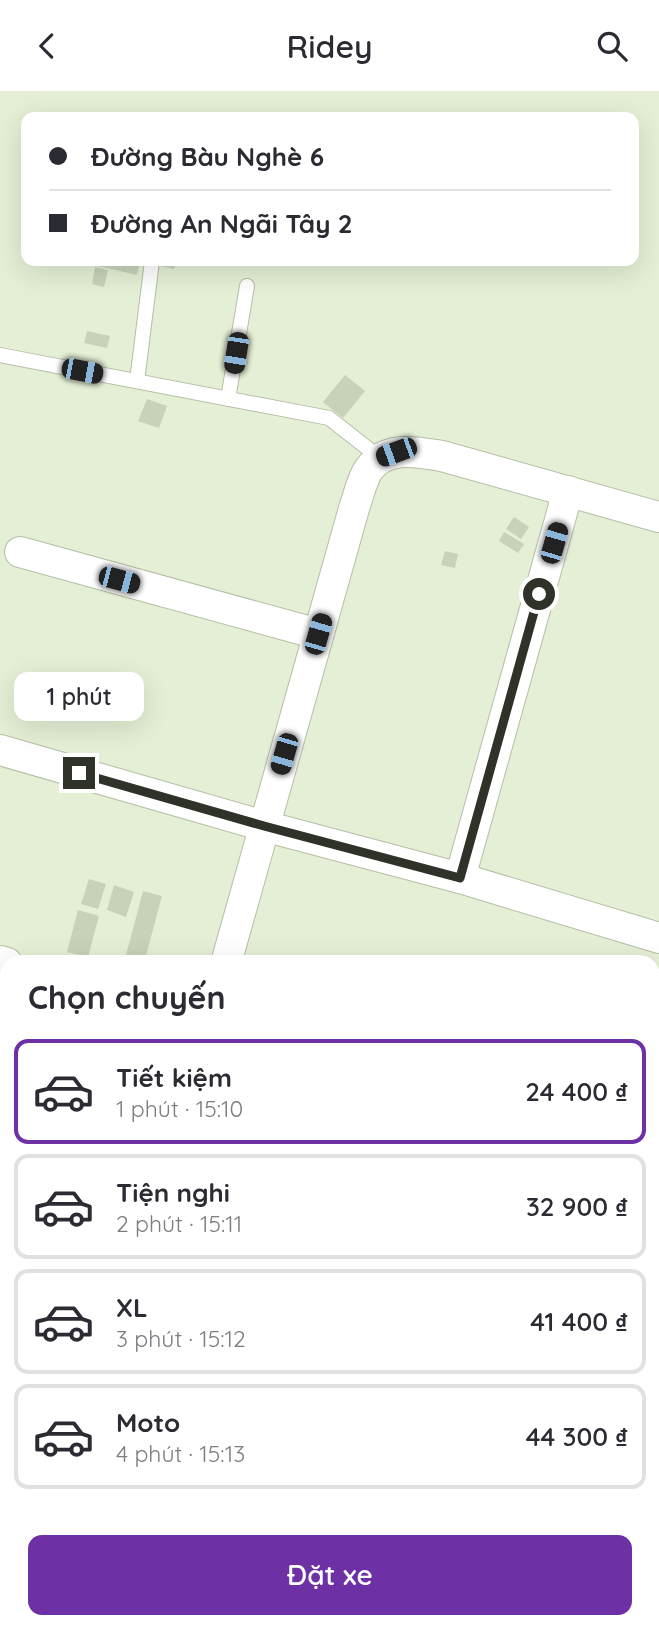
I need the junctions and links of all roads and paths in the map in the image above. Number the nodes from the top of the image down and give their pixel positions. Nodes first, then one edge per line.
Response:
1 (151, 266) edge
2 (247, 286) dead end
3 (0, 355) edge
4 (137, 381) junction
5 (228, 399) junction
6 (380, 458) junction
7 (568, 491) junction
8 (659, 517) edge
9 (20, 552) dead end
10 (318, 634) junction
11 (0, 750) edge
12 (264, 826) junction
13 (460, 878) junction
14 (659, 937) edge
15 (228, 955) edge

1 - 4 lane
2 - 5 lane
3 - 4 lane
4 - 5 lane
5 - 6 lane
6 - 7 street
6 - 10 street
7 - 8 street
7 - 13 street
9 - 10 street
10 - 12 street
11 - 12 street
12 - 13 street
12 - 15 street
13 - 14 street

